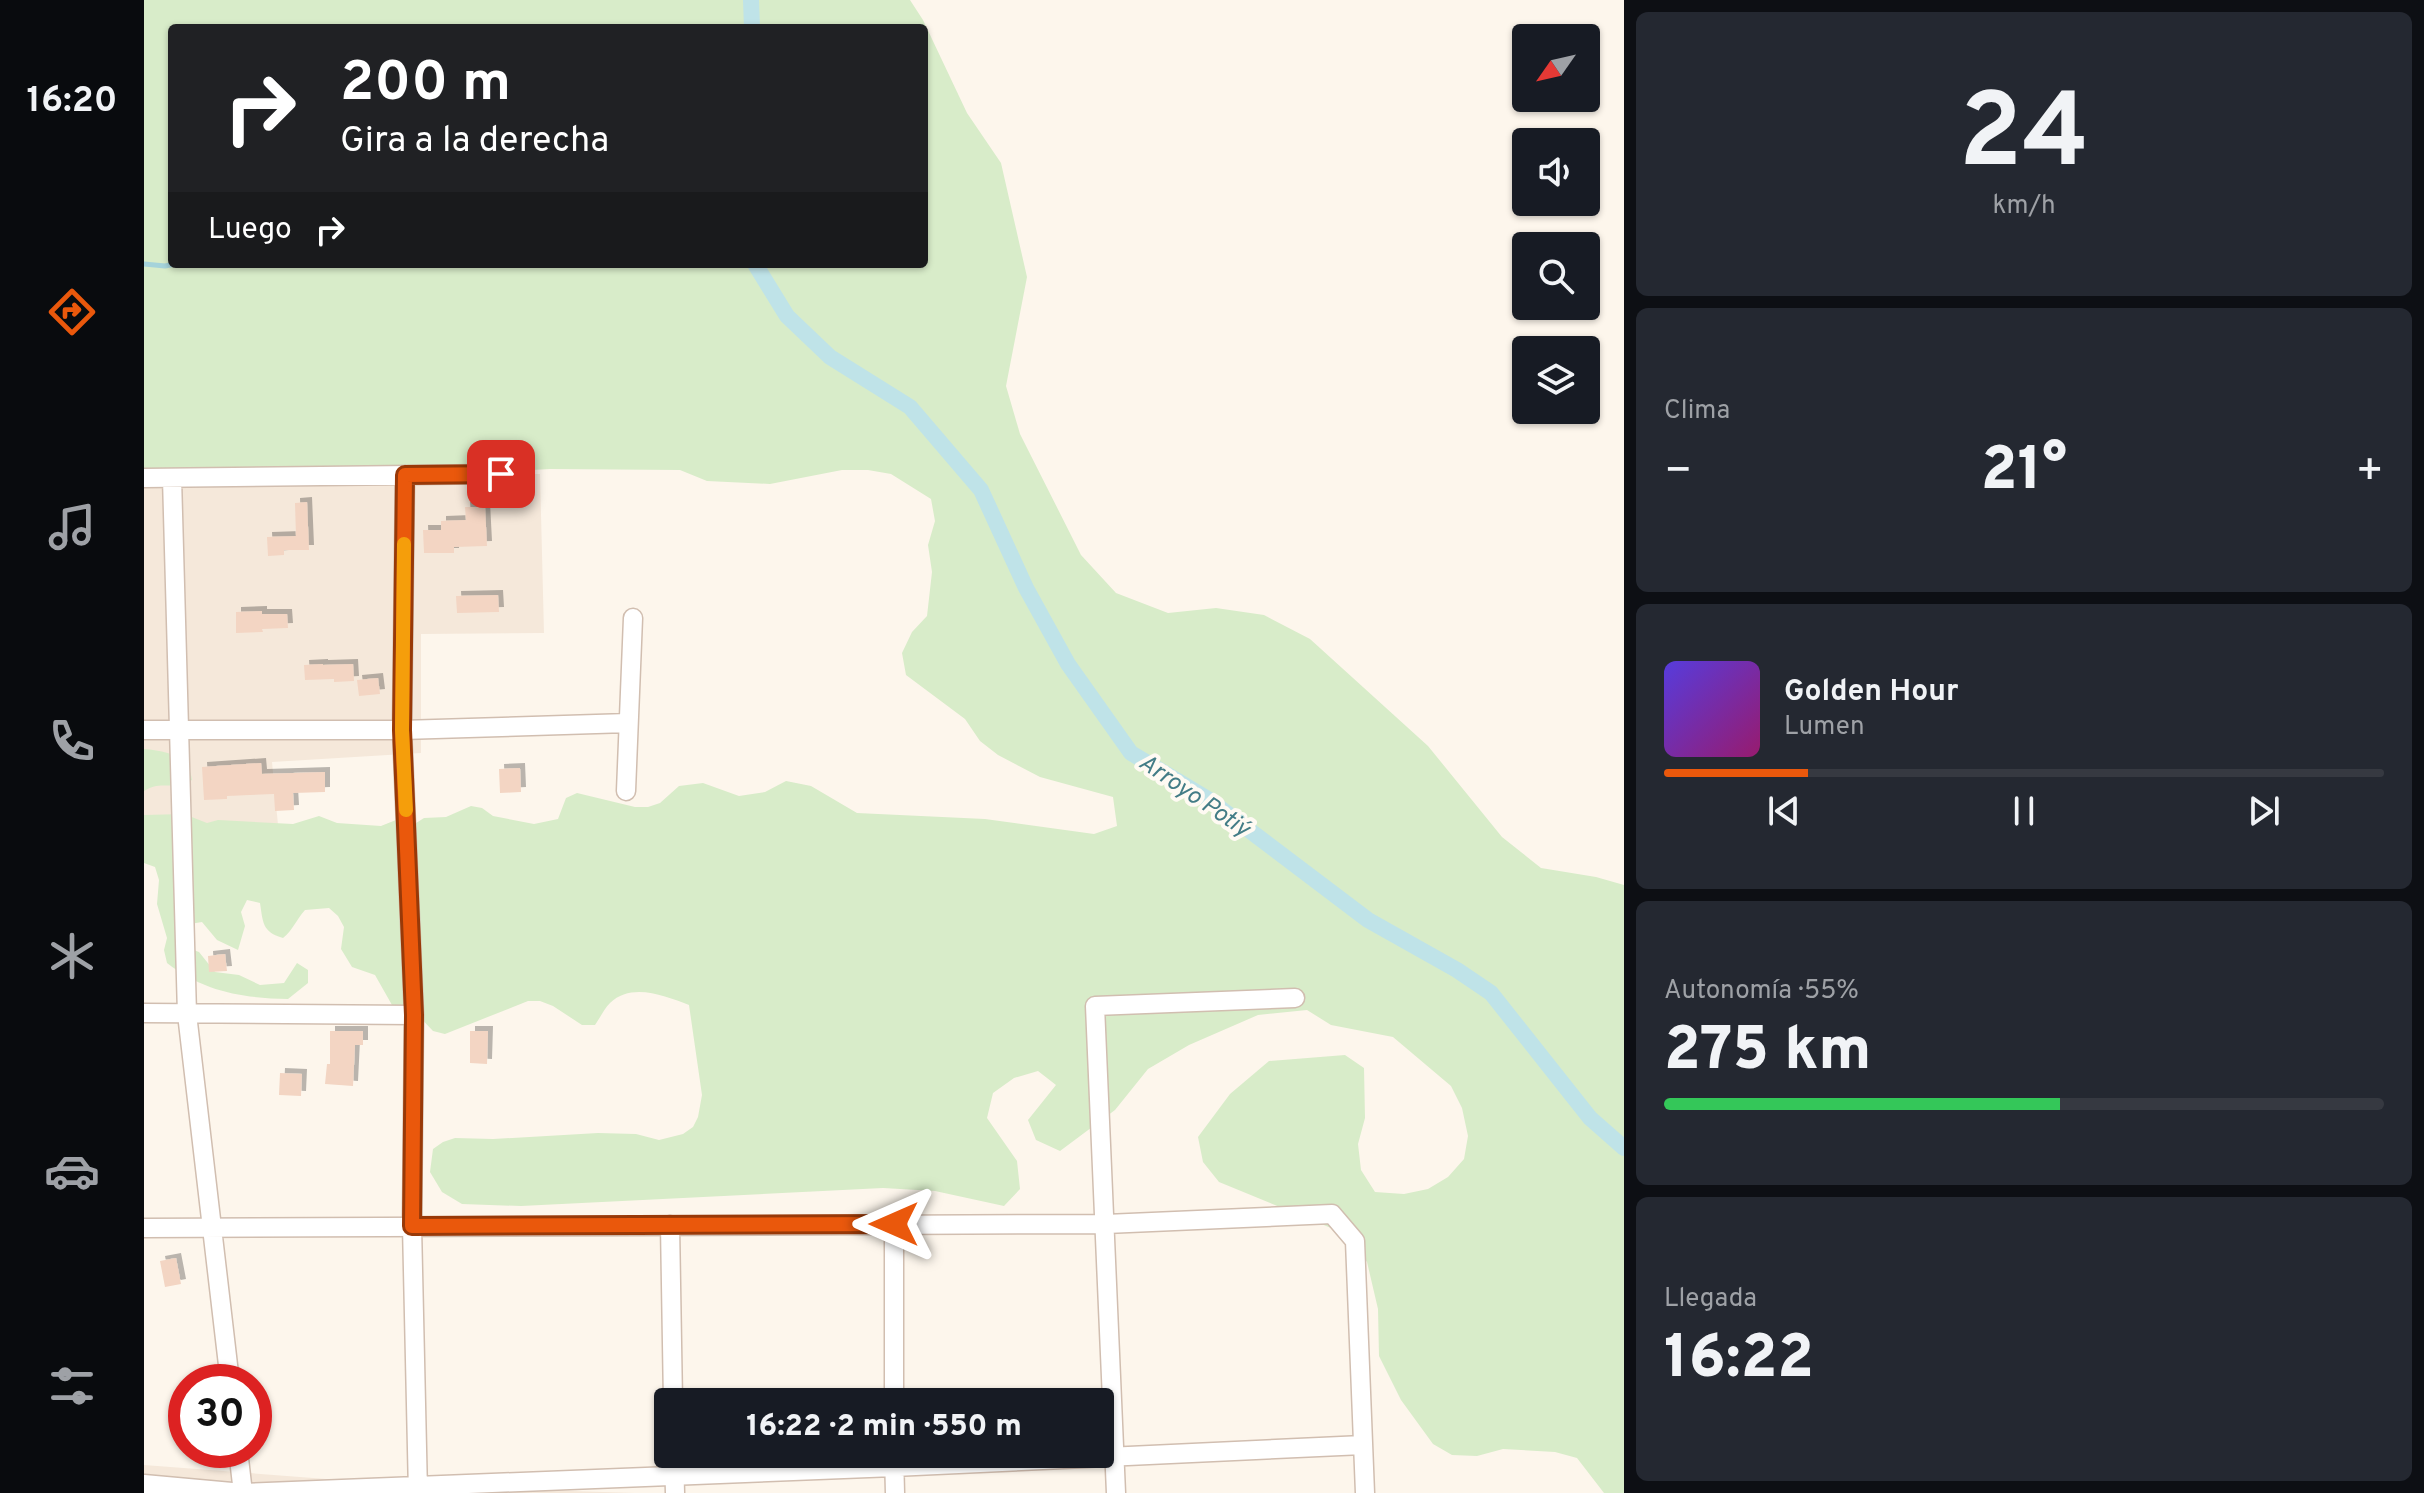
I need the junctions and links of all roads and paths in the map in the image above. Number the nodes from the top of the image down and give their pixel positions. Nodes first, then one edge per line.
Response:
1 (501, 474) dead end
2 (405, 475) junction
3 (144, 478) edge
4 (172, 478) junction
5 (633, 618) dead end
6 (628, 723) junction
7 (144, 730) edge
8 (179, 730) junction
9 (402, 730) junction
10 (626, 791) dead end
11 (1295, 998) dead end
12 (144, 1013) edge
13 (187, 1014) junction
14 (414, 1015) junction
15 (894, 1224) junction
16 (1106, 1224) junction
17 (670, 1225) junction
18 (412, 1226) junction
19 (144, 1228) edge
20 (213, 1228) junction
21 (228, 1364) edge
22 (673, 1388) edge
23 (894, 1388) edge
24 (1112, 1388) edge
25 (1363, 1445) junction
26 (1114, 1458) joint
27 (240, 1468) edge
28 (827, 1468) edge
29 (894, 1468) edge
30 (144, 1484) edge
31 (674, 1484) edge
32 (418, 1490) edge
33 (243, 1493) edge
34 (895, 1493) edge
35 (1116, 1493) edge
36 (1365, 1493) edge

1 - 2 street
2 - 4 street
2 - 9 street
3 - 4 street
4 - 8 street
5 - 6 street
6 - 9 street
6 - 10 street
7 - 8 street
8 - 9 street
8 - 13 street
9 - 14 street
11 - 16 street
12 - 13 street
13 - 14 street
13 - 20 street
14 - 18 street
15 - 16 street
15 - 17 street
15 - 23 street
16 - 24 street
16 - 25 street
17 - 18 street
17 - 22 street
18 - 20 street
18 - 32 street
19 - 20 street
20 - 21 street
25 - 26 street
25 - 36 street
26 - 35 street
27 - 33 street
28 - 31 street
29 - 34 street
30 - 33 street
31 - 32 street
32 - 33 street

